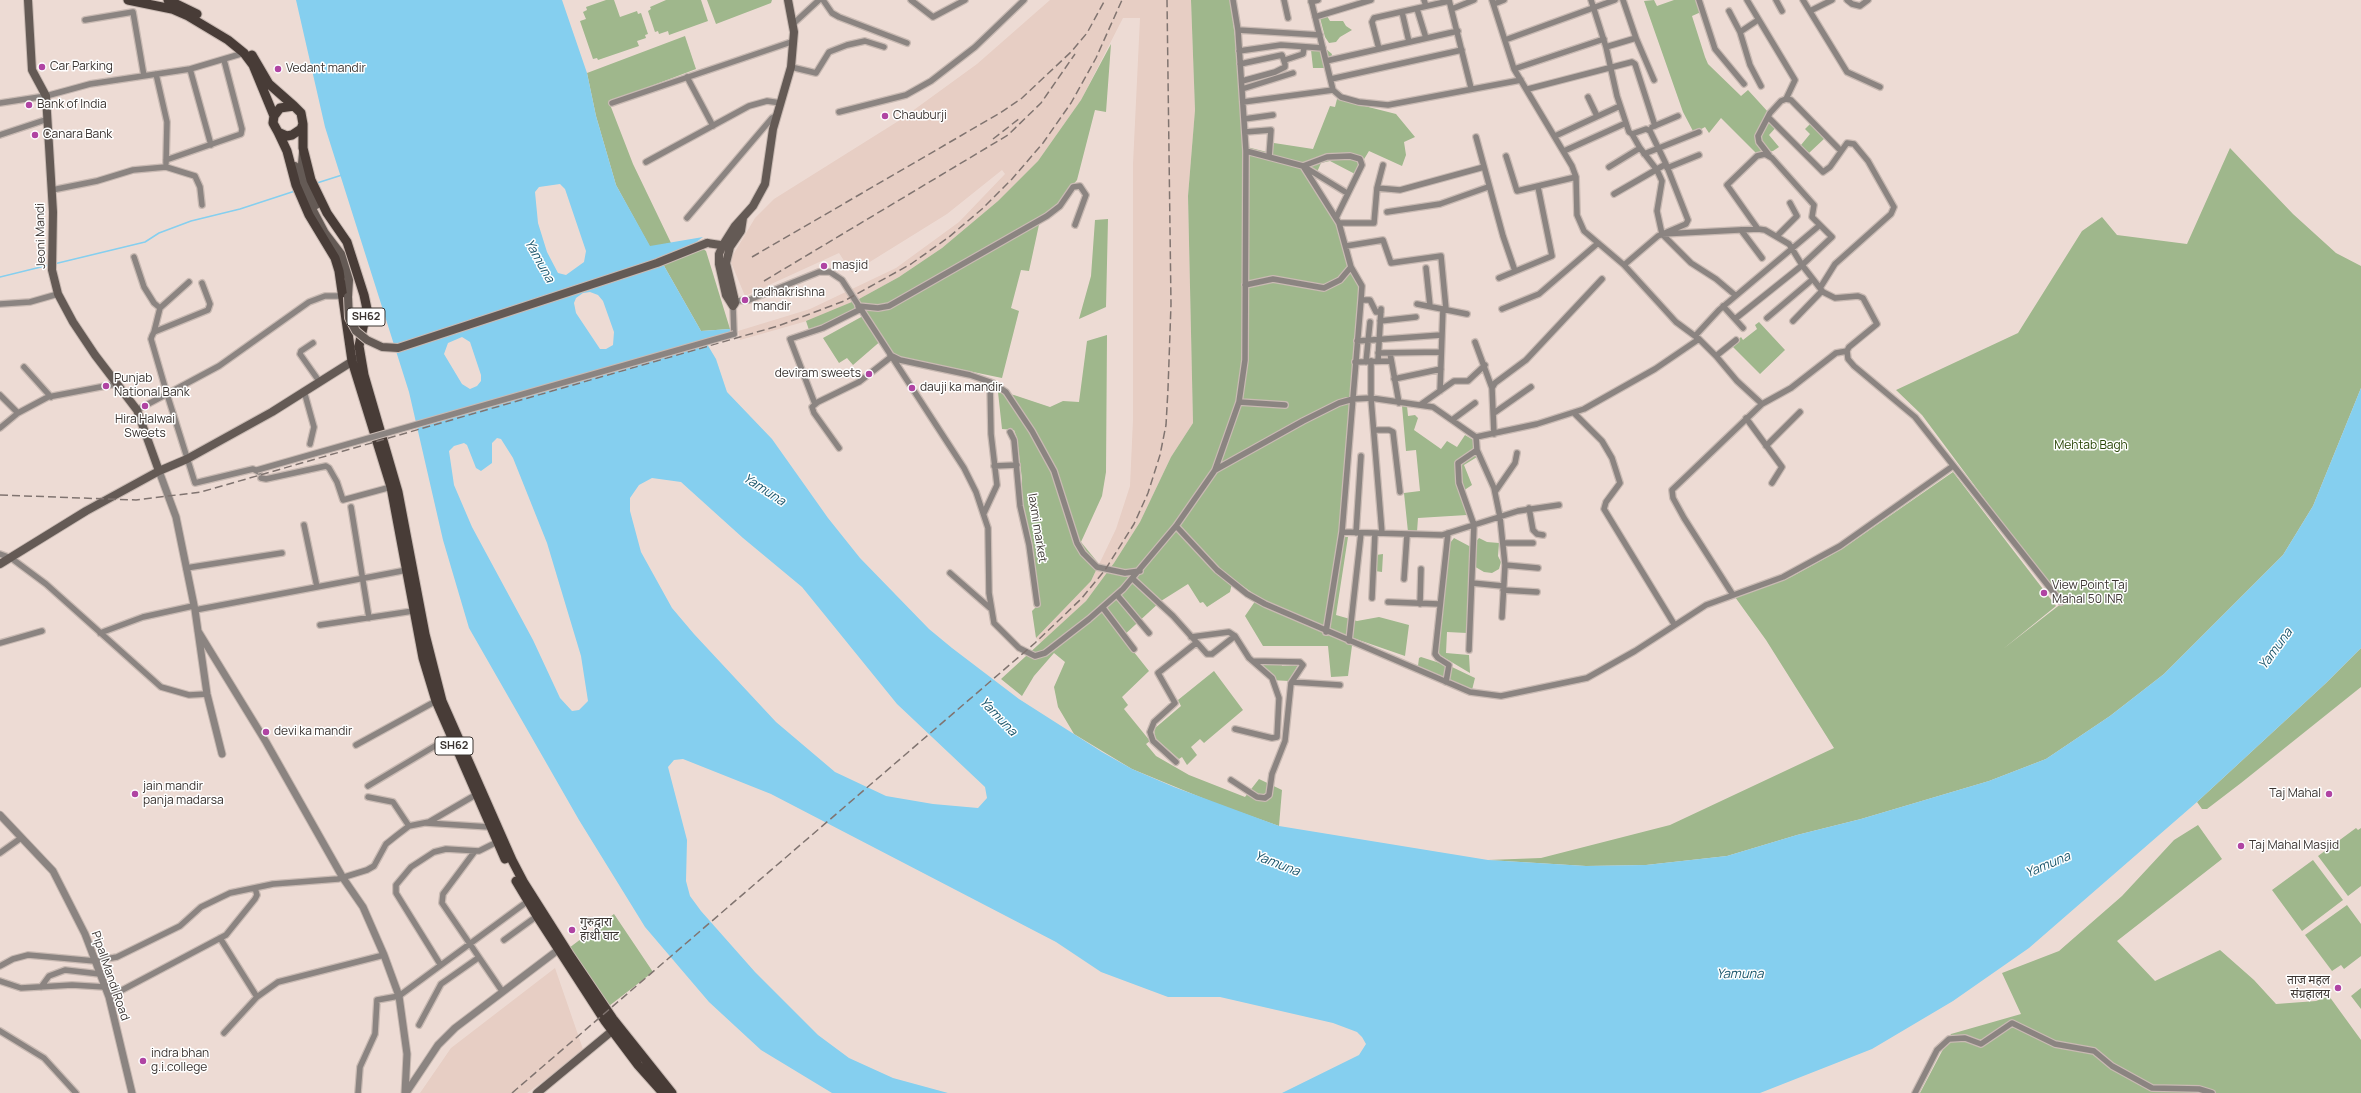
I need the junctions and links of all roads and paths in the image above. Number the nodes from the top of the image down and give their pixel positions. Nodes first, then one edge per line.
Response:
1 (28, 0) edge
2 (168, 0) edge
3 (788, 0) edge
4 (819, 0) edge
5 (823, 0) edge
6 (965, 0) edge
7 (1233, 0) edge
8 (1284, 0) edge
9 (1318, 0) edge
10 (1371, 0) edge
11 (1424, 0) edge
12 (1449, 0) edge
13 (1474, 0) edge
14 (1504, 0) edge
15 (1591, 0) edge
16 (1615, 0) edge
17 (1622, 0) edge
18 (1699, 0) edge
19 (1747, 0) edge
20 (1776, 0) edge
21 (1803, 0) edge
22 (1832, 0) edge
23 (1848, 0) edge
24 (1868, 0) edge
25 (130, 1) edge
26 (914, 1) edge
27 (1020, 1) edge
28 (1311, 1) edge
29 (1493, 2) edge
30 (1426, 6) junction
31 (1593, 8) junction
32 (1417, 9) junction
33 (1452, 9) junction
34 (1729, 11) dead end
35 (1782, 11) dead end
36 (1810, 11) junction
37 (133, 12) junction
38 (1402, 12) junction
39 (1315, 16) junction
40 (1288, 18) dead end
41 (85, 20) dead end
42 (1758, 20) junction
43 (793, 24) junction
44 (1238, 30) junction
45 (1458, 31) junction
46 (1740, 32) junction
47 (1320, 35) junction
48 (1426, 38) junction
49 (1636, 38) junction
50 (1604, 39) junction
51 (1505, 40) junction
52 (794, 42) junction
53 (1409, 42) junction
54 (907, 43) dead end
55 (884, 47) dead end
56 (1606, 47) junction
57 (1304, 48) junction
58 (1323, 48) junction
59 (1379, 49) junction
60 (1462, 50) junction
61 (1239, 51) junction
62 (244, 53) junction
63 (224, 60) junction
64 (1285, 60) junction
65 (1326, 61) junction
66 (1240, 64) junction
67 (791, 67) junction
68 (1611, 68) junction
69 (190, 69) junction
70 (1514, 69) junction
71 (1293, 73) dead end
72 (156, 74) junction
73 (144, 76) junction
74 (686, 77) junction
75 (1331, 79) junction
76 (1521, 80) junction
77 (1654, 80) dead end
78 (1242, 81) junction
79 (1744, 84) dead end
80 (1760, 86) dead end
81 (1880, 87) dead end
82 (1471, 88) junction
83 (1242, 89) junction
84 (1333, 90) junction
85 (1528, 90) junction
86 (46, 96) junction
87 (1588, 97) dead end
88 (1786, 98) junction
89 (1243, 102) junction
90 (0, 103) edge
91 (612, 103) dead end
92 (781, 103) junction
93 (294, 106) junction
94 (1620, 106) junction
95 (839, 112) dead end
96 (778, 115) junction
97 (1273, 115) dead end
98 (274, 116) junction
99 (1597, 116) junction
100 (1678, 116) dead end
101 (1768, 117) junction
102 (48, 119) junction
103 (1244, 119) junction
104 (1626, 122) junction
105 (303, 124) junction
106 (713, 126) junction
107 (1655, 126) junction
108 (1648, 129) junction
109 (278, 132) junction
110 (1245, 132) junction
111 (1699, 132) dead end
112 (1632, 134) junction
113 (0, 135) edge
114 (1555, 136) junction
115 (1476, 137) dead end
116 (211, 145) junction
117 (1640, 148) junction
118 (1659, 149) junction
119 (1246, 151) junction
120 (1564, 151) junction
121 (1841, 151) junction
122 (1644, 154) junction
123 (1699, 155) dead end
124 (1769, 155) junction
125 (1506, 156) dead end
126 (1269, 157) junction
127 (166, 160) junction
128 (646, 162) dead end
129 (1384, 165) dead end
130 (1303, 166) junction
131 (1667, 166) junction
132 (166, 167) junction
133 (1484, 167) junction
134 (1609, 167) dead end
135 (1657, 170) junction
136 (1576, 177) junction
137 (304, 182) junction
138 (1488, 187) junction
139 (1538, 187) junction
140 (1377, 188) junction
141 (52, 190) junction
142 (308, 193) junction
143 (1348, 193) junction
144 (1614, 194) dead end
145 (1790, 203) dead end
146 (202, 205) dead end
147 (1387, 212) dead end
148 (687, 218) dead end
149 (1336, 218) junction
150 (1339, 223) junction
151 (1075, 225) dead end
152 (1820, 225) junction
153 (1758, 229) junction
154 (1741, 230) junction
155 (1662, 234) junction
156 (1778, 236) junction
157 (1596, 244) junction
158 (727, 246) junction
159 (1346, 246) junction
160 (1792, 249) junction
161 (134, 257) dead end
162 (1762, 258) dead end
163 (1624, 265) junction
164 (1802, 266) junction
165 (1350, 267) junction
166 (1426, 268) dead end
167 (1515, 271) junction
168 (1499, 278) dead end
169 (1602, 279) dead end
170 (1812, 279) junction
171 (189, 282) dead end
172 (202, 283) dead end
173 (1245, 285) junction
174 (1821, 289) junction
175 (58, 294) junction
176 (1736, 295) junction
177 (345, 297) junction
178 (1361, 300) junction
179 (734, 303) junction
180 (0, 304) edge
181 (1417, 304) dead end
182 (1430, 306) junction
183 (1723, 306) junction
184 (860, 307) junction
185 (160, 308) junction
186 (1444, 309) junction
187 (1502, 310) dead end
188 (1467, 314) dead end
189 (1416, 317) dead end
190 (1767, 318) dead end
191 (1735, 319) junction
192 (1380, 321) junction
193 (1793, 321) dead end
194 (1370, 322) dead end
195 (1743, 328) dead end
196 (154, 332) junction
197 (1441, 335) junction
198 (1697, 338) junction
199 (1379, 339) junction
200 (1368, 340) junction
201 (1736, 340) dead end
202 (1357, 341) junction
203 (1475, 342) dead end
204 (313, 343) dead end
205 (1847, 351) junction
206 (1441, 352) junction
207 (1378, 353) junction
208 (1390, 353) junction
209 (890, 356) junction
210 (1716, 356) junction
211 (361, 357) junction
212 (352, 361) junction
213 (1378, 361) junction
214 (1391, 361) junction
215 (1355, 362) junction
216 (1368, 362) junction
217 (1485, 365) junction
218 (24, 367) dead end
219 (1441, 370) junction
220 (1394, 379) junction
221 (319, 381) junction
222 (990, 382) junction
223 (116, 384) junction
224 (1531, 387) dead end
225 (1492, 388) junction
226 (304, 391) junction
227 (1440, 391) junction
228 (0, 394) edge
229 (167, 394) junction
230 (51, 397) junction
231 (1371, 398) junction
232 (1353, 399) junction
233 (1239, 402) junction
234 (1475, 402) dead end
235 (1399, 403) junction
236 (815, 404) junction
237 (1762, 404) junction
238 (1285, 405) dead end
239 (1420, 405) junction
240 (137, 410) junction
241 (18, 412) junction
242 (1800, 412) dead end
243 (1494, 413) junction
244 (1574, 413) junction
245 (1746, 418) junction
246 (1452, 420) junction
247 (0, 428) edge
248 (1374, 430) junction
249 (1010, 432) dead end
250 (1494, 434) junction
251 (1476, 437) junction
252 (310, 444) dead end
253 (1766, 446) junction
254 (840, 448) dead end
255 (1477, 450) junction
256 (1517, 453) dead end
257 (1361, 456) dead end
258 (187, 459) junction
259 (1017, 465) junction
260 (994, 466) junction
261 (1953, 466) junction
262 (1215, 470) junction
263 (159, 471) junction
264 (262, 478) dead end
265 (1772, 483) dead end
266 (391, 487) junction
267 (1400, 492) dead end
268 (1495, 492) junction
269 (1559, 505) dead end
270 (351, 507) dead end
271 (1529, 508) junction
272 (984, 513) junction
273 (1500, 517) junction
274 (1474, 525) junction
275 (304, 526) dead end
276 (1176, 526) junction
277 (1342, 532) junction
278 (1359, 533) junction
279 (1375, 533) junction
280 (1382, 533) junction
281 (1448, 533) junction
282 (1407, 535) junction
283 (1543, 535) dead end
284 (1503, 543) junction
285 (1533, 543) dead end
286 (282, 553) dead end
287 (0, 554) edge
288 (11, 558) junction
289 (0, 564) edge
290 (1505, 565) junction
291 (186, 568) junction
292 (1422, 568) dead end
293 (1538, 568) dead end
294 (407, 570) junction
295 (1140, 571) junction
296 (950, 573) dead end
297 (363, 579) junction
298 (1133, 579) junction
299 (1404, 579) dead end
300 (1472, 583) junction
301 (317, 587) junction
302 (1503, 588) junction
303 (1537, 592) dead end
304 (1117, 595) junction
305 (1733, 595) junction
306 (1372, 598) dead end
307 (1388, 602) dead end
308 (2061, 602) dead end
309 (1037, 604) dead end
310 (1420, 604) junction
311 (1439, 604) junction
312 (194, 608) junction
313 (990, 608) junction
314 (1103, 608) junction
315 (414, 611) junction
316 (1502, 617) dead end
317 (369, 618) junction
318 (1674, 624) junction
319 (320, 625) dead end
320 (42, 631) dead end
321 (198, 631) junction
322 (1326, 632) junction
323 (100, 633) junction
324 (1149, 633) dead end
325 (1235, 636) junction
326 (1191, 637) junction
327 (1350, 641) junction
328 (0, 642) edge
329 (1196, 643) junction
330 (1134, 650) dead end
331 (1469, 650) dead end
332 (1253, 661) junction
333 (1292, 682) junction
334 (1446, 682) junction
335 (1340, 685) dead end
336 (208, 694) junction
337 (436, 701) junction
338 (1235, 729) dead end
339 (450, 737) junction
340 (356, 745) dead end
341 (222, 754) dead end
342 (1176, 762) dead end
343 (1231, 780) dead end
344 (368, 786) dead end
345 (477, 794) junction
346 (368, 797) dead end
347 (0, 815) edge
348 (426, 823) junction
349 (409, 826) junction
350 (490, 827) junction
351 (21, 838) junction
352 (497, 842) junction
353 (475, 851) junction
354 (0, 853) edge
355 (344, 878) junction
356 (255, 888) junction
357 (528, 901) junction
358 (537, 916) junction
359 (220, 938) junction
360 (504, 940) dead end
361 (468, 944) junction
362 (558, 950) junction
363 (384, 955) junction
364 (478, 958) junction
365 (95, 960) junction
366 (440, 964) junction
367 (0, 966) edge
368 (100, 974) junction
369 (0, 981) edge
370 (41, 987) junction
371 (105, 987) junction
372 (502, 991) junction
373 (399, 996) junction
374 (109, 997) junction
375 (257, 997) junction
376 (419, 1025) dead end
377 (0, 1031) edge
378 (612, 1031) junction
379 (224, 1033) dead end
380 (76, 1093) edge
381 (132, 1093) edge
382 (358, 1093) edge
383 (406, 1093) edge
384 (537, 1093) edge
385 (663, 1093) edge
386 (672, 1093) edge
387 (1914, 1093) edge
388 (2212, 1093) edge

1 - 86 main road, Jeoni Mandi
2 - 93 main road
3 - 43 main road
4 - 43 street
5 - 54 street
6 - 26 street
7 - 44 street
8 - 40 street
9 - 28 street
10 - 39 street
11 - 30 street
12 - 30 street
12 - 33 street
13 - 33 street
14 - 29 street
15 - 31 street
16 - 31 street
17 - 49 street
18 - 79 street
19 - 42 street
20 - 35 street
21 - 36 street
22 - 36 street
23 - 24 street
25 - 37 street
25 - 62 main road
27 - 95 street
28 - 39 street
29 - 51 street
30 - 32 street
31 - 50 street
31 - 51 street
32 - 38 street
32 - 48 street
33 - 45 street
34 - 46 street
36 - 81 street
37 - 41 street
37 - 73 street
38 - 53 street
38 - 59 street
39 - 47 street
42 - 46 street
42 - 88 street
43 - 52 main road
44 - 47 street
44 - 61 street
45 - 48 street
45 - 60 street
46 - 80 street
47 - 58 street
48 - 53 street
49 - 56 street
49 - 77 street
50 - 56 street
50 - 70 street
51 - 70 street
52 - 67 main road
52 - 74 street
53 - 59 street
55 - 67 street
56 - 68 street
57 - 58 street
57 - 61 street
57 - 64 street
58 - 65 street
59 - 65 street
60 - 75 street
60 - 82 street
61 - 66 street
62 - 63 street
62 - 98 main road
63 - 69 street
63 - 116 street
64 - 66 street
64 - 78 street
65 - 75 street
66 - 78 street
67 - 92 main road
68 - 85 street
68 - 94 street
68 - 107 street
69 - 72 street
69 - 116 street
70 - 76 street
71 - 83 street
72 - 73 street
72 - 127 street
73 - 86 street
74 - 91 street
74 - 106 street
75 - 84 street
76 - 82 street
76 - 85 street
78 - 83 street
82 - 84 street
83 - 89 street
84 - 89 street
85 - 114 street
86 - 90 street
86 - 102 main road, Jeoni Mandi
87 - 99 street
88 - 101 street
88 - 121 street
89 - 103 street
92 - 96 main road
92 - 106 street
93 - 98 main road
93 - 105 main road
94 - 99 street
94 - 104 street
96 - 148 street
96 - 158 main road
97 - 103 street
98 - 109 main road
99 - 114 street
100 - 107 street
101 - 121 street
101 - 124 street
102 - 113 street
102 - 141 main road, Jeoni Mandi
103 - 110 street
104 - 112 street
104 - 120 street
105 - 109 main road
105 - 137 main road, SH62
106 - 128 street
107 - 108 street
108 - 112 street
108 - 118 street
109 - 137 main road, SH62
110 - 119 street
110 - 126 street
111 - 118 street
112 - 117 street
114 - 120 street
115 - 133 street
116 - 127 street
117 - 122 street
117 - 134 street
118 - 122 street
118 - 131 street
119 - 126 street
119 - 173 street
120 - 136 street
121 - 174 street
122 - 135 street
123 - 131 street
124 - 152 street
124 - 153 street
125 - 139 street
126 - 130 street
127 - 132 street
129 - 140 street
130 - 143 street
130 - 143 street
130 - 149 street
131 - 135 street
131 - 155 street
132 - 141 street
132 - 146 street
133 - 138 street
133 - 140 street
135 - 144 street
135 - 155 street
136 - 139 street
136 - 157 street
137 - 142 main road, SH62
137 - 142 main road, SH62
138 - 147 street
138 - 167 street
139 - 167 street
140 - 150 street
141 - 175 main road, Jeoni Mandi
142 - 177 main road, SH62
142 - 177 main road
142 - 211 main road, SH62
143 - 149 street
145 - 156 street
149 - 150 street
150 - 159 street
151 - 184 street
152 - 160 street
152 - 164 street
153 - 154 street
153 - 156 street
154 - 155 street
154 - 162 street
155 - 163 street
155 - 176 street
156 - 160 street
157 - 163 street
157 - 187 street
158 - 177 main road, bridge
158 - 179 main road
159 - 165 street
159 - 186 street
160 - 164 street
160 - 176 street
161 - 185 street
163 - 198 street
164 - 170 street
164 - 191 street
165 - 173 street
165 - 178 street
166 - 182 street
167 - 168 street
169 - 225 street
170 - 174 street
170 - 190 street
171 - 185 street
172 - 196 street
173 - 233 street
174 - 193 street
174 - 205 street
175 - 180 street
175 - 223 main road, Jeoni Mandi
176 - 183 street
177 - 212 main road, SH62
177 - 229 street
178 - 192 street
178 - 202 street
179 - 184 street
179 - 258 street, bridge
181 - 182 street
182 - 186 street
183 - 191 street
183 - 198 street
184 - 209 street
184 - 236 street
185 - 196 street
186 - 188 street
186 - 197 street
189 - 192 street
191 - 195 street
192 - 199 street
194 - 200 street
196 - 229 street
197 - 199 street
197 - 206 street
198 - 210 street
198 - 244 street
199 - 200 street
199 - 207 street
200 - 202 street
200 - 216 street
201 - 210 street
202 - 215 street
203 - 217 street
204 - 221 street
205 - 237 street
205 - 261 street
206 - 208 street
206 - 219 street
207 - 208 street
207 - 213 street
208 - 214 street
209 - 222 street
209 - 236 street
209 - 272 street
210 - 237 street
211 - 212 main road
211 - 386 main road, SH62
212 - 221 main road
212 - 266 main road, SH62
213 - 214 street
213 - 216 street
214 - 220 street
215 - 216 street
215 - 232 street
216 - 231 street
217 - 225 street
217 - 227 street
218 - 230 street
219 - 220 street
219 - 227 street
220 - 235 street
221 - 226 main road
222 - 260 street
222 - 295 street
223 - 230 street
223 - 240 main road, Jeoni Mandi
224 - 243 street
225 - 243 street
226 - 252 street
226 - 258 main road
227 - 239 street
228 - 241 street
229 - 240 street
229 - 258 street
230 - 241 street
231 - 232 street
231 - 235 street
231 - 248 street
232 - 262 street
232 - 277 street
233 - 238 street
233 - 262 street
234 - 246 street
235 - 239 street
236 - 254 street
237 - 245 street
239 - 246 street
240 - 263 main road, Jeoni Mandi
241 - 247 street
242 - 253 street
243 - 250 street
244 - 250 street
244 - 318 street
245 - 253 street
245 - 305 street
246 - 251 street
248 - 267 street
248 - 280 street
249 - 259 street, laxmi market
250 - 251 street
251 - 255 street
253 - 265 street
255 - 268 street
255 - 274 street
256 - 268 street
257 - 278 street
258 - 263 main road
259 - 260 street
259 - 309 street, laxmi market
260 - 272 street
261 - 305 street
261 - 308 street
262 - 276 street
263 - 288 main road
263 - 291 street
264 - 266 street
266 - 294 main road, SH62
268 - 273 street
269 - 271 street
270 - 297 street
271 - 273 street
271 - 283 street
272 - 313 street
273 - 274 street
273 - 284 street
274 - 281 street
274 - 300 street
275 - 301 street
276 - 295 street
276 - 322 street
277 - 278 street
277 - 322 street
278 - 279 street
278 - 327 street
279 - 280 street
279 - 306 street
280 - 282 street
281 - 282 street
281 - 311 street
282 - 299 street
284 - 285 street
284 - 290 street
286 - 291 street
287 - 288 street
288 - 289 main road
288 - 323 street
290 - 293 street
290 - 302 street
291 - 312 street
292 - 310 street
294 - 297 street
294 - 315 main road, SH62
295 - 298 street
296 - 313 street
297 - 301 street
297 - 317 street
298 - 304 street
298 - 326 street
300 - 302 street
300 - 331 street
301 - 312 street
302 - 303 street
302 - 316 street
304 - 314 street
304 - 324 street
305 - 318 street
307 - 310 street
310 - 311 street
311 - 334 street
312 - 321 street
312 - 323 street
313 - 314 street
314 - 330 street
315 - 317 street
315 - 337 main road, SH62
317 - 319 street
318 - 334 street
320 - 328 street
321 - 336 street
321 - 355 street
322 - 327 street
323 - 336 street
325 - 326 street
325 - 329 street
325 - 332 street
326 - 329 street
327 - 334 street
329 - 342 street
332 - 333 street
332 - 338 street
333 - 335 street
333 - 343 street
336 - 341 street
337 - 339 main road, SH62
337 - 340 street
339 - 344 street
339 - 345 main road, SH62
345 - 348 street
345 - 350 main road, SH62
346 - 349 street
347 - 351 street, Pipal Mandi Road
348 - 349 street
348 - 350 street
349 - 355 street
350 - 352 main road, SH62
351 - 354 street
351 - 365 street, Pipal Mandi Road
352 - 353 street
352 - 357 main road, SH62
353 - 361 street
353 - 366 street
355 - 356 street
355 - 363 street
356 - 359 street
356 - 365 street
357 - 358 main road, SH62
357 - 361 street
358 - 360 street
358 - 362 main road, SH62
359 - 374 street
359 - 375 street
361 - 364 street
361 - 366 street
362 - 372 street
362 - 378 main road, SH62
363 - 373 street
363 - 375 street
364 - 372 street
364 - 376 street
365 - 367 street
365 - 368 street, Pipal Mandi Road
366 - 373 street
368 - 370 street
368 - 371 street, Pipal Mandi Road
369 - 370 street
370 - 371 street
371 - 374 street, Pipal Mandi Road
372 - 383 street
373 - 382 street
373 - 383 street
374 - 381 street, Pipal Mandi Road
375 - 379 street
377 - 380 street
378 - 384 main road
378 - 385 main road, SH62
387 - 388 street

